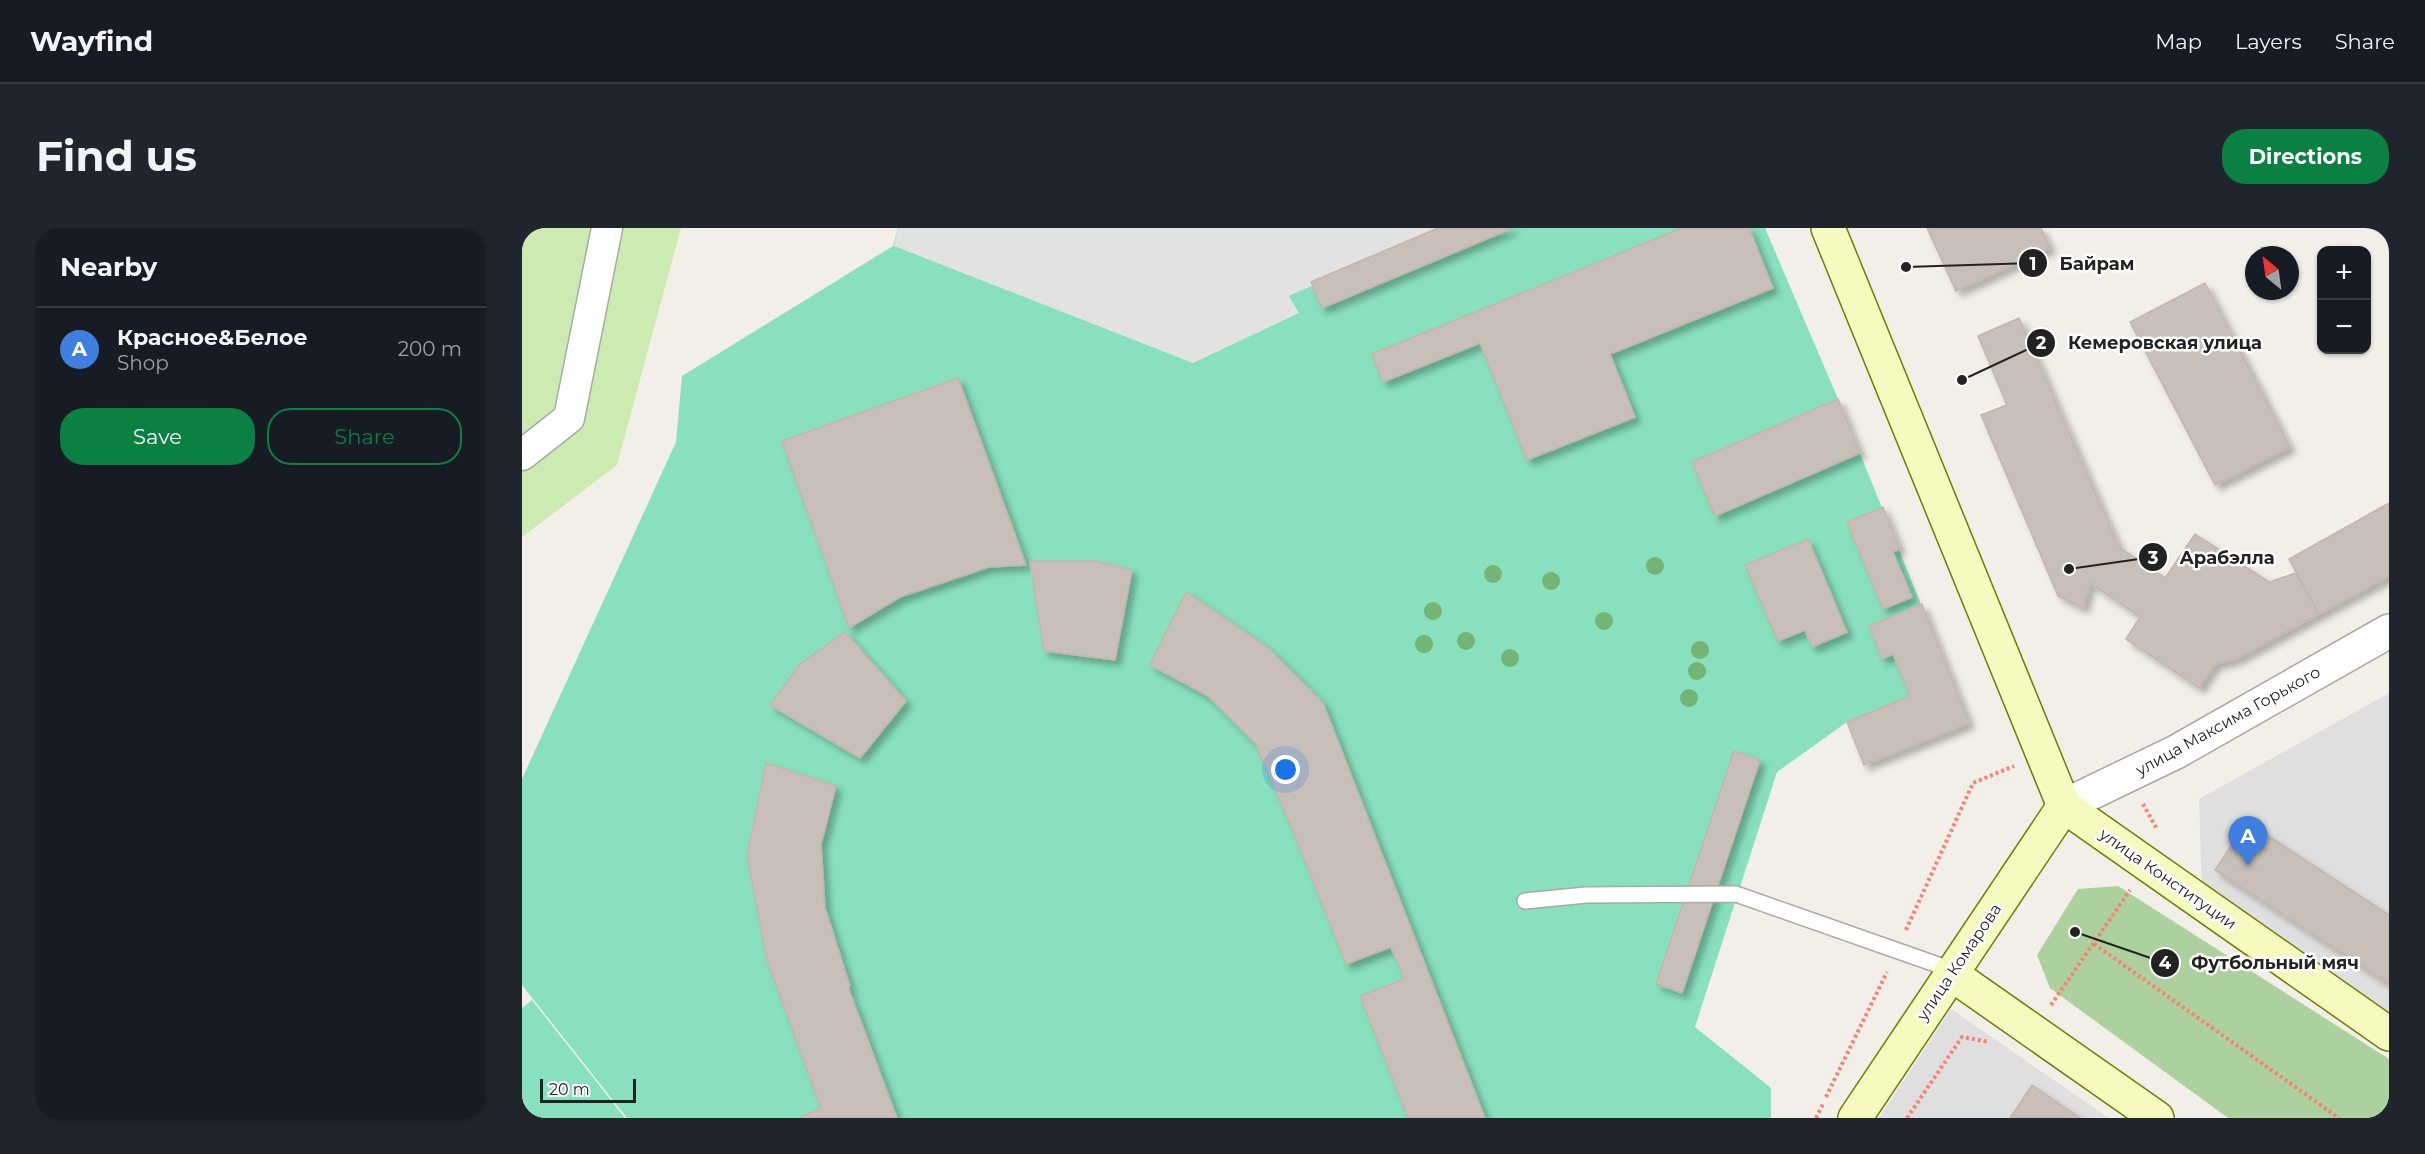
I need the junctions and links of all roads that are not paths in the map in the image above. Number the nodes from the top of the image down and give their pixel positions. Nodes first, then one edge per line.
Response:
1 (607, 228) edge
2 (1828, 228) edge
3 (522, 455) edge
4 (2389, 631) edge
5 (2064, 806) junction
6 (1525, 901) dead end
7 (1950, 973) junction
8 (2389, 1034) edge
9 (1855, 1118) edge
10 (2157, 1118) edge

1 - 3 street
2 - 5 main road
4 - 5 street, улица Максима Горького
5 - 7 main road, улица Комарова
5 - 8 main road, улица Конституции
6 - 7 lane
7 - 9 main road, улица Комарова
7 - 10 main road

